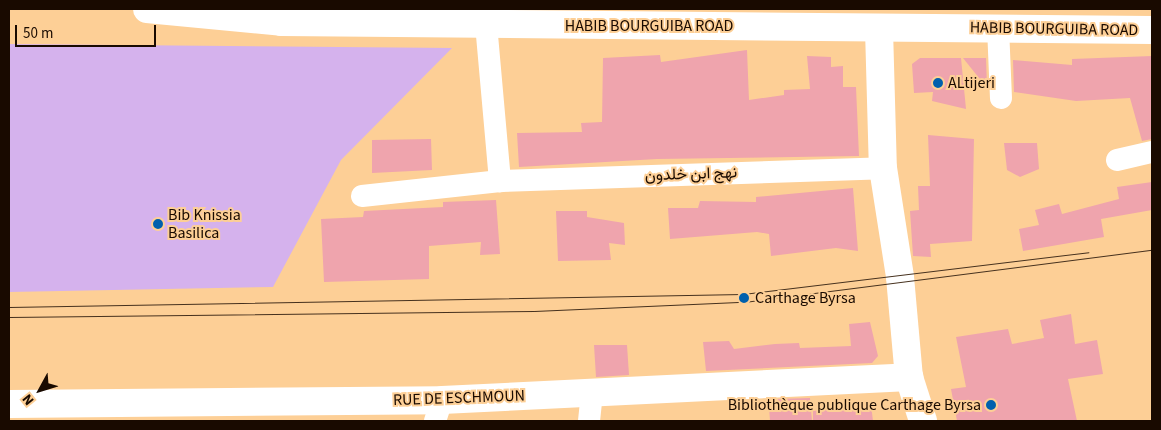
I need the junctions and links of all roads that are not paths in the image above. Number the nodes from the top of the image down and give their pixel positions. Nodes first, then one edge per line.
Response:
1 (147, 9) edge
2 (167, 9) edge
3 (693, 17) edge
4 (879, 19) edge
5 (486, 24) junction
6 (998, 27) junction
7 (1152, 30) edge
8 (1001, 98) dead end
9 (1152, 152) edge
10 (1117, 160) dead end
11 (883, 168) junction
12 (500, 181) junction
13 (362, 196) dead end
14 (909, 377) junction
15 (592, 394) junction
16 (9, 404) edge
17 (439, 410) edge
18 (589, 421) edge
19 (923, 421) edge

1 - 2 street, HABIB BOURGUIBA ROAD
2 - 5 street, HABIB BOURGUIBA ROAD
3 - 4 street, HABIB BOURGUIBA ROAD
3 - 5 street, HABIB BOURGUIBA ROAD
4 - 6 street, HABIB BOURGUIBA ROAD
4 - 11 street
5 - 12 street
6 - 7 street, HABIB BOURGUIBA ROAD
6 - 8 street
9 - 10 street
11 - 12 street, نهج ابن خلدون
11 - 14 street
12 - 13 street, نهج ابن خلدون
14 - 15 street, RUE DE ESCHMOUN
14 - 19 street
15 - 17 street, RUE DE ESCHMOUN
15 - 18 street
16 - 17 street, RUE DE ESCHMOUN

